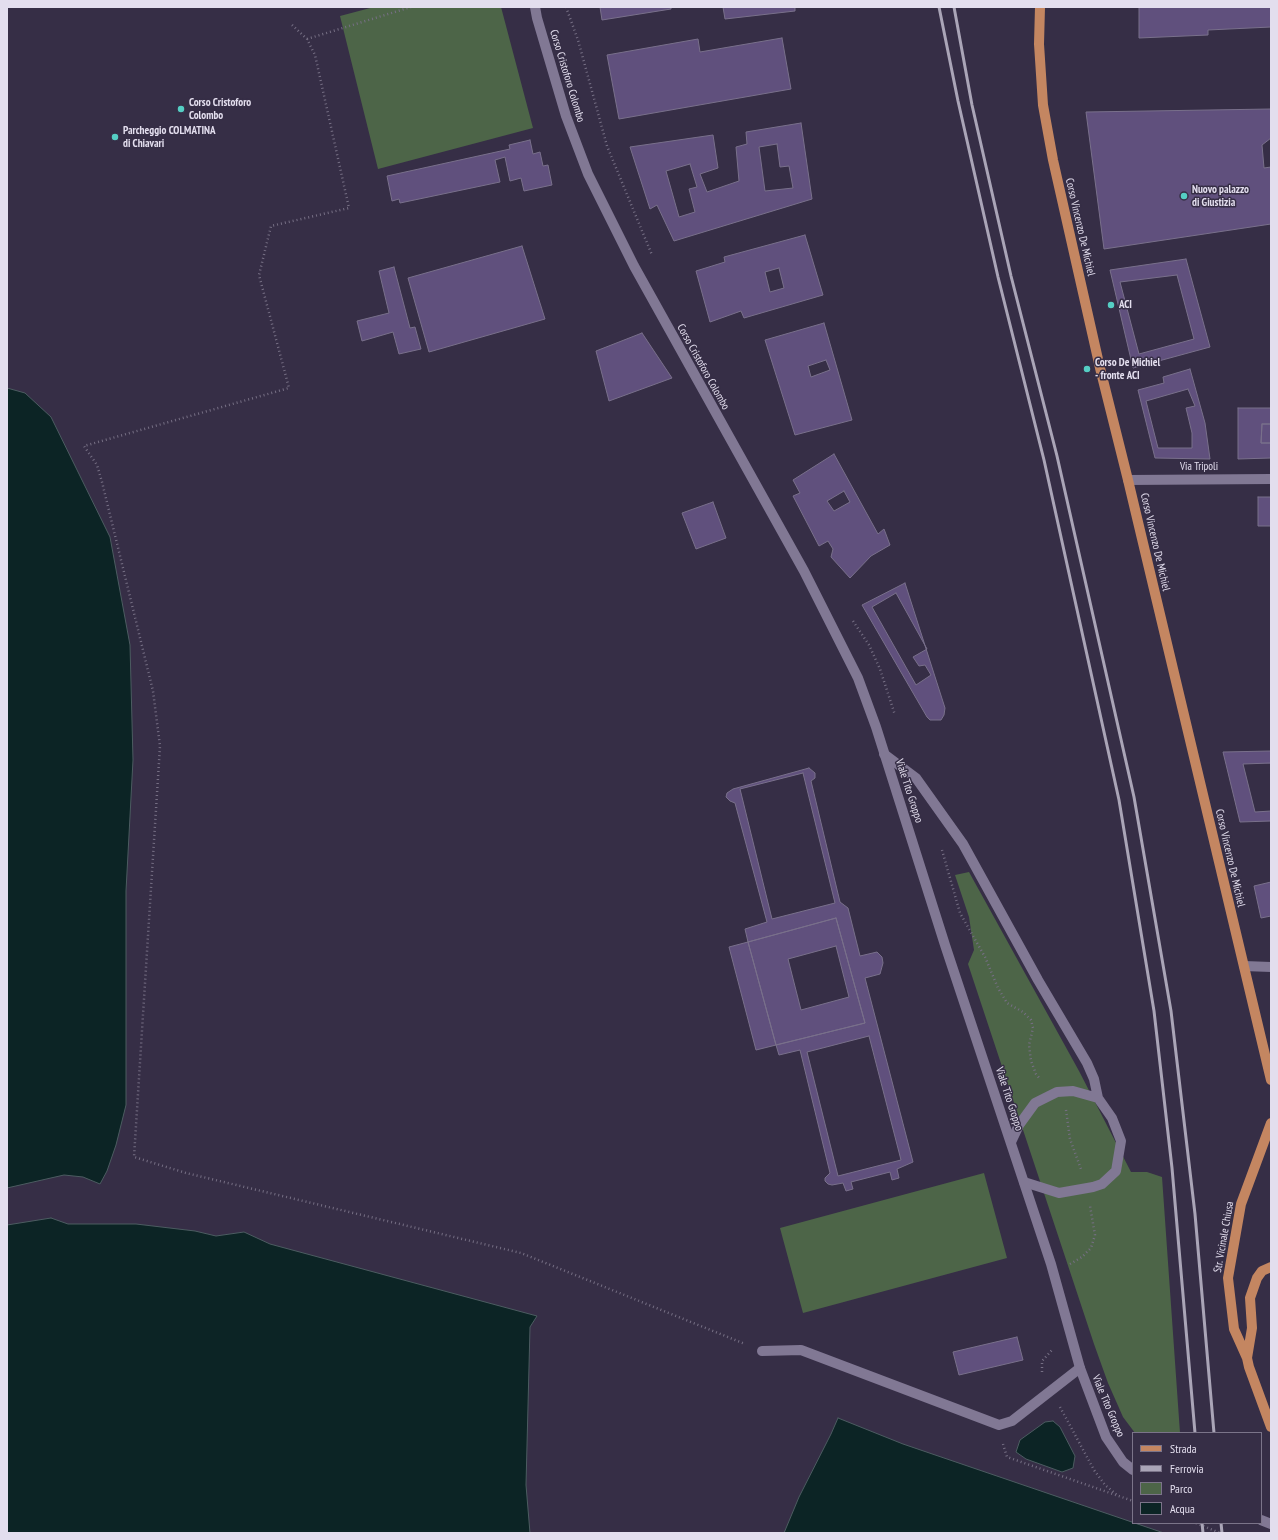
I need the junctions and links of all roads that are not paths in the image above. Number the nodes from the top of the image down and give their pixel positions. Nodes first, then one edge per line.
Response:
1 (536, 7) edge
2 (1040, 7) edge
3 (1271, 479) edge
4 (1128, 480) junction
5 (876, 727) joint
6 (884, 754) junction
7 (1244, 966) junction
8 (1271, 967) edge
9 (1271, 1080) edge
10 (1098, 1098) junction
11 (1271, 1123) edge
12 (1011, 1142) junction
13 (1024, 1182) junction
14 (1271, 1267) edge
15 (762, 1351) road end
16 (1247, 1358) junction
17 (1080, 1368) junction
18 (1271, 1427) edge
19 (1132, 1469) edge

1 - 5 street, Corso Cristoforo Colombo
2 - 4 main road, Corso Vincenzo De Michiel
3 - 4 street, Via Tripoli
4 - 7 main road, Corso Vincenzo De Michiel
5 - 6 street, Viale Tito Groppo
6 - 10 street
6 - 12 street, Viale Tito Groppo
7 - 8 street
7 - 9 main road, Corso Vincenzo De Michiel
10 - 12 street
10 - 13 street
11 - 16 main road, Str. Vicinale Chiusa
12 - 13 street, Viale Tito Groppo
13 - 17 street, Viale Tito Groppo
14 - 16 main road
15 - 17 street
16 - 18 main road
17 - 19 street, Viale Tito Groppo

